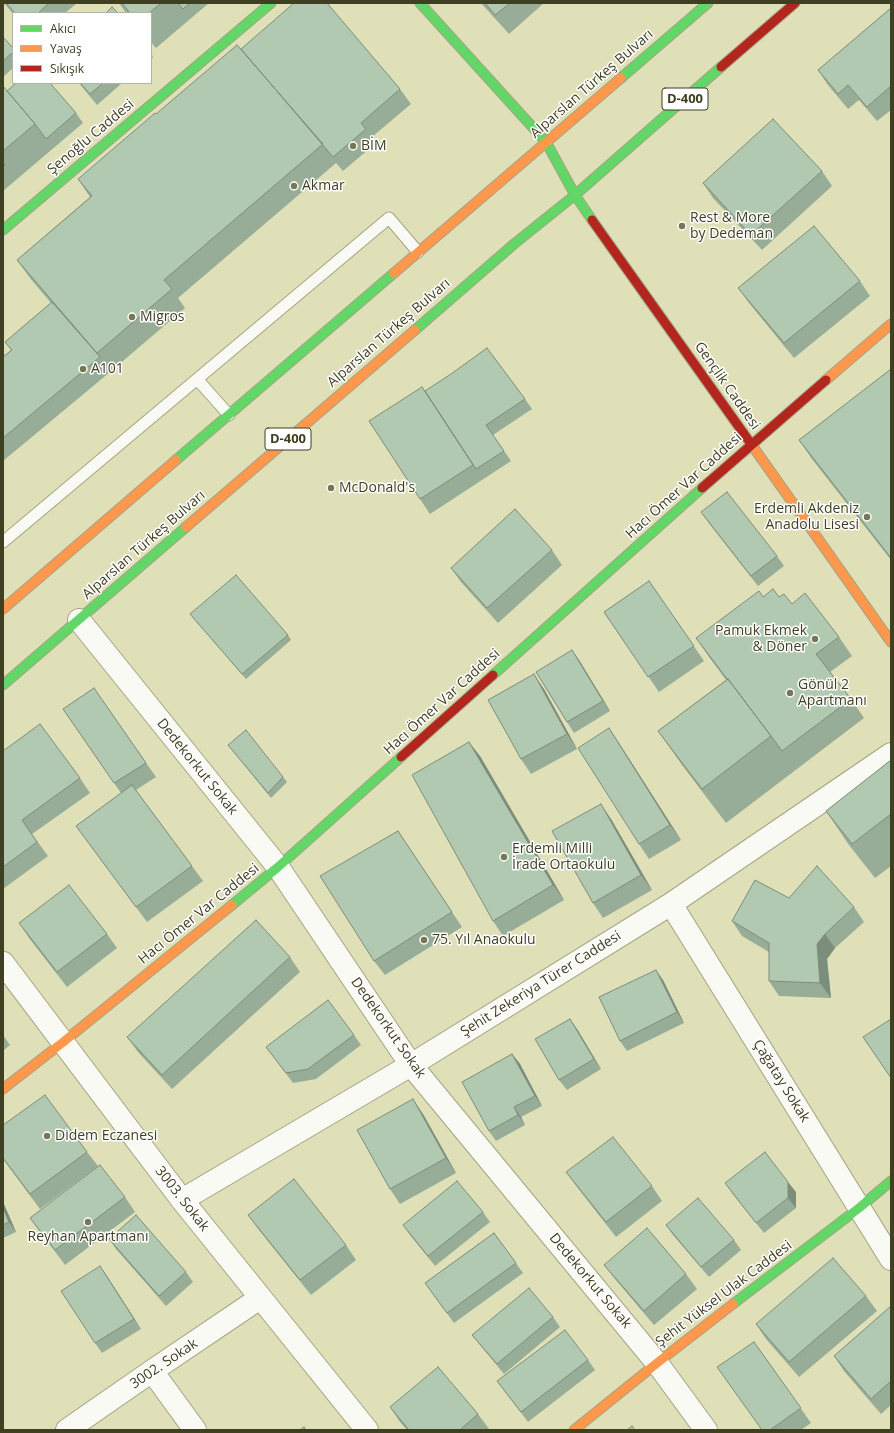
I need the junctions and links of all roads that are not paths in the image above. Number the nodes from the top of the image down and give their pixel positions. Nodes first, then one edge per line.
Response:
1 (271, 3) edge
2 (420, 3) edge
3 (708, 3) edge
4 (794, 3) edge
5 (546, 142) junction
6 (575, 195) junction
7 (3, 230) edge
8 (418, 252) junction
9 (891, 324) edge
10 (197, 379) junction
11 (229, 415) junction
12 (751, 444) junction
13 (3, 542) edge
14 (3, 609) edge
15 (79, 620) junction
16 (891, 642) edge
17 (3, 685) edge
18 (891, 754) edge
19 (278, 867) junction
20 (671, 904) junction
21 (3, 963) edge
22 (62, 1043) junction
23 (411, 1065) junction
24 (3, 1089) edge
25 (891, 1182) edge
26 (182, 1200) junction
27 (860, 1210) junction
28 (891, 1259) edge
29 (260, 1298) junction
30 (657, 1363) junction
31 (152, 1371) junction
32 (68, 1430) edge
33 (195, 1430) edge
34 (367, 1430) edge
35 (574, 1430) edge
36 (706, 1430) edge

1 - 7 main road, Şenoğlu Caddesi
2 - 5 main road, Gençlik Caddesi
3 - 5 main road, Alparslan Türkeş Bulvarı
4 - 6 main road, Alparslan Türkeş Bulvarı / D-400
5 - 6 main road, Gençlik Caddesi
5 - 8 main road, Alparslan Türkeş Bulvarı
6 - 12 main road, Gençlik Caddesi
6 - 15 main road, Alparslan Türkeş Bulvarı / D-400
8 - 10 lane
8 - 11 main road, Alparslan Türkeş Bulvarı
9 - 12 main road, Hacı Ömer Var Caddesi
10 - 11 lane
10 - 13 lane
11 - 14 main road, Alparslan Türkeş Bulvarı
12 - 16 main road, Gençlik Caddesi
12 - 19 main road, Hacı Ömer Var Caddesi
15 - 17 main road, Alparslan Türkeş Bulvarı / D-400
15 - 19 street, Dedekorkut Sokak
18 - 20 street, Şehit Zekeriya Türer Caddesi
19 - 22 main road, Hacı Ömer Var Caddesi
19 - 23 street, Dedekorkut Sokak
20 - 23 street, Şehit Zekeriya Türer Caddesi
20 - 27 street, Çağatay Sokak
21 - 22 street, 3003. Sokak
22 - 24 main road, Hacı Ömer Var Caddesi
22 - 26 street, 3003. Sokak
23 - 26 street, Şehit Zekeriya Türer Caddesi
23 - 30 street, Dedekorkut Sokak
25 - 27 main road, Şehit Yüksel Ulak Caddesi
26 - 29 street, 3003. Sokak
27 - 28 street, Çağatay Sokak
27 - 30 main road, Şehit Yüksel Ulak Caddesi
29 - 31 street, 3002. Sokak
29 - 34 street, 3003. Sokak
30 - 35 main road, Şehit Yüksel Ulak Caddesi
30 - 36 street, Dedekorkut Sokak
31 - 32 street, 3002. Sokak
31 - 33 street

